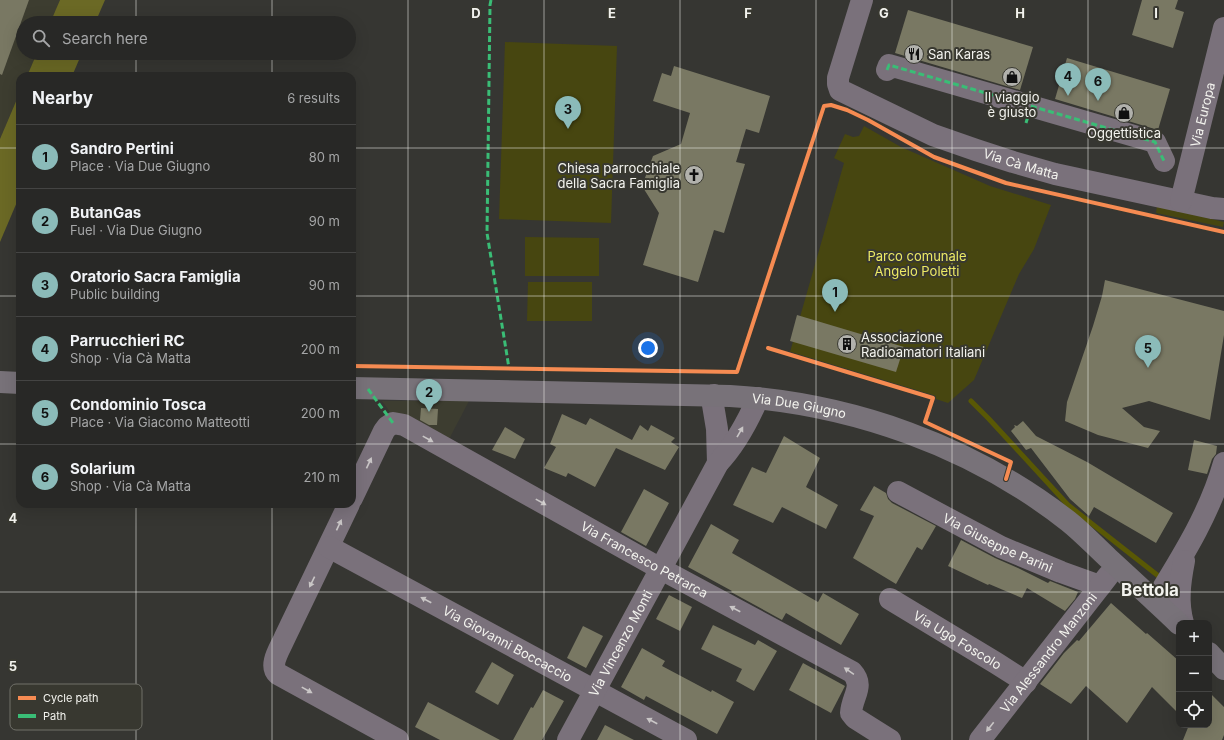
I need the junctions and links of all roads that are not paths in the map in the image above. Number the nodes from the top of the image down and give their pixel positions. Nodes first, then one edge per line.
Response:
1 (862, 0) edge
2 (1224, 28) edge
3 (887, 70) dead end
4 (1164, 161) dead end
5 (1181, 201) junction
6 (1220, 210) edge
7 (0, 382) edge
8 (16, 383) edge
9 (356, 388) edge
10 (714, 395) junction
11 (758, 398) junction
12 (718, 463) junction
13 (1224, 463) edge
14 (356, 490) edge
15 (898, 492) dead end
16 (347, 508) edge
17 (329, 547) junction
18 (1187, 548) junction
19 (1116, 566) junction
20 (661, 569) junction
21 (1100, 586) junction
22 (890, 599) dead end
23 (1155, 601) junction
24 (1182, 620) edge
25 (1176, 621) edge
26 (1212, 656) edge
27 (1224, 669) edge
28 (1026, 682) junction
29 (595, 691) junction
30 (398, 740) edge
31 (568, 740) edge
32 (686, 740) edge
33 (890, 740) edge
34 (980, 740) edge

1 - 5 street, Via Cà Matta
2 - 5 street, Via Europa
3 - 4 street
5 - 6 street, Via Cà Matta
7 - 8 main road
9 - 10 main road, Via Due Giugno
10 - 11 main road, Via Due Giugno
10 - 12 street, Via Vincenzo Monti
12 -> 11 street, Via Vincenzo Monti
11 - 19 main road, Via Due Giugno
12 - 20 street, Via Vincenzo Monti
13 - 18 street
14 -> 20 street, Via Francesco Petrarca
15 - 21 street, Via Giuseppe Parini
17 -> 16 street
29 -> 17 street, Via Giovanni Boccaccio
17 -> 30 street
18 - 23 street
18 - 24 street
19 - 21 street, Via Alessandro Manzoni
19 - 23 main road, Via Due Giugno
20 - 29 street, Via Vincenzo Monti
33 -> 20 street, Via Francesco Petrarca
21 - 28 street, Via Alessandro Manzoni
22 - 28 street, Via Ugo Foscolo
23 - 25 main road, Via Due Giugno
26 - 27 main road
28 -> 34 street, Via Alessandro Manzoni
29 - 31 street, Via Vincenzo Monti
32 -> 29 street, Via Giovanni Boccaccio

